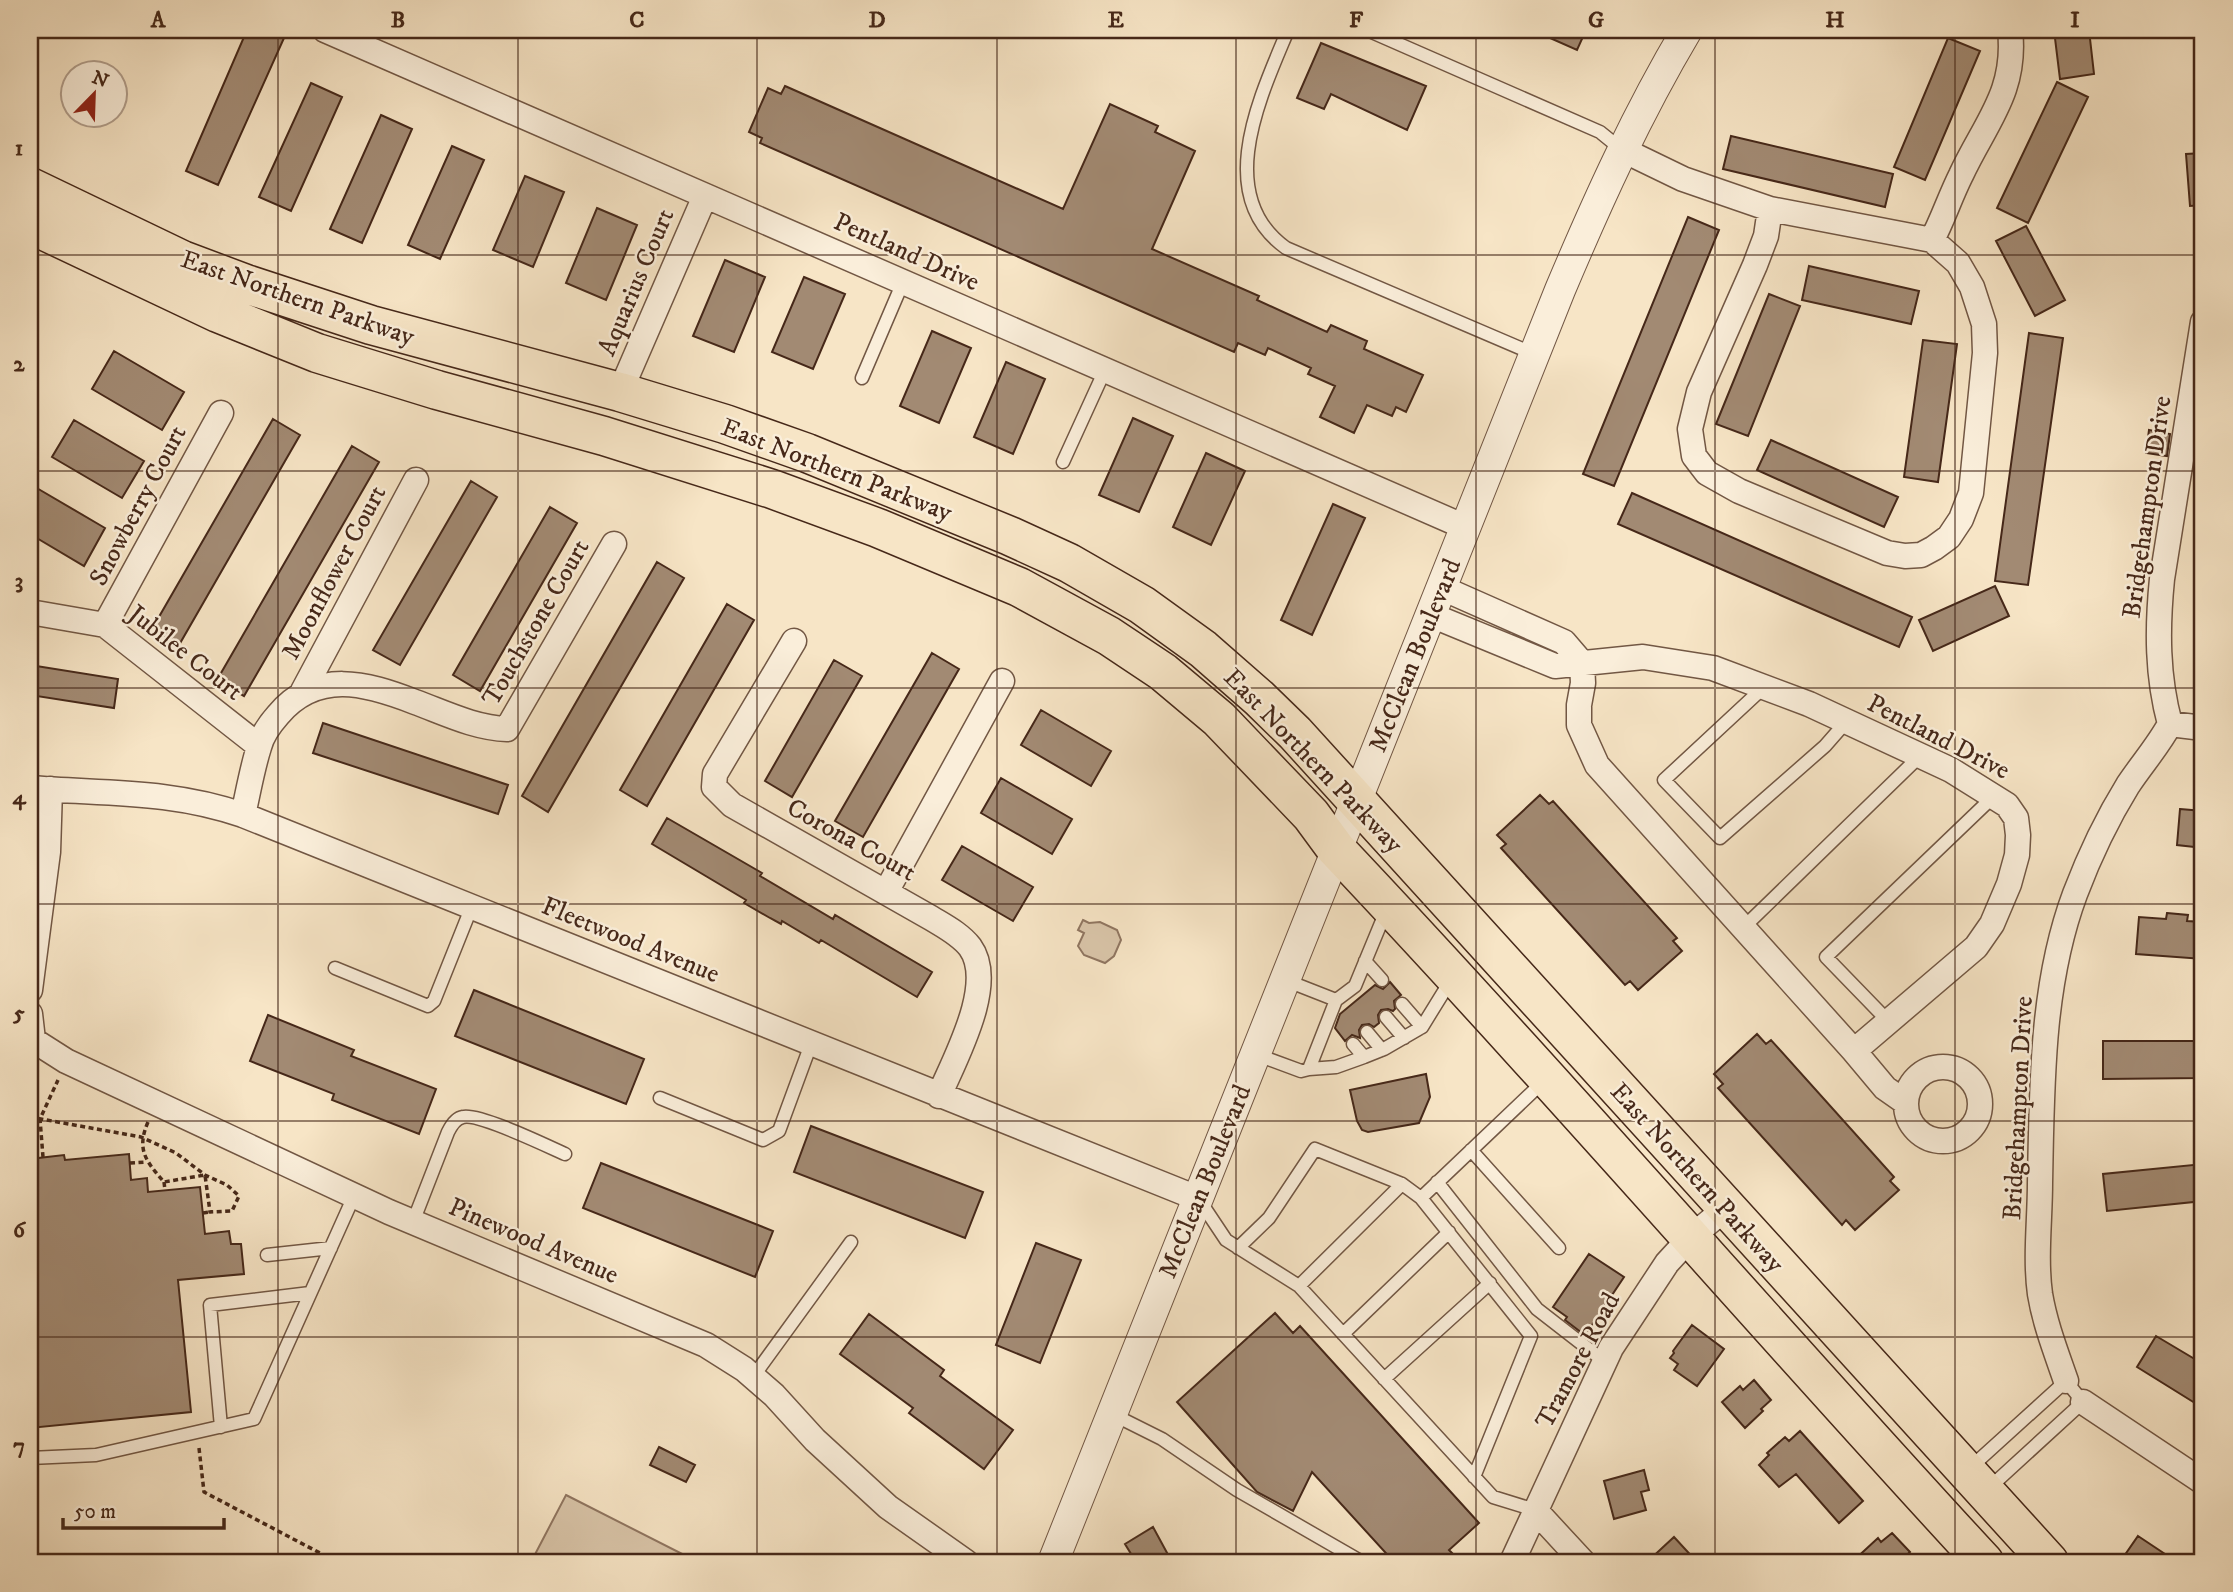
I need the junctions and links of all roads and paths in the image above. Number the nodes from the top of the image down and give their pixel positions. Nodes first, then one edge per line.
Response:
1 (325, 30) edge
2 (1288, 30) edge
3 (1367, 30) edge
4 (1687, 30) edge
5 (2010, 30) edge
6 (1621, 149) junction
7 (30, 187) edge
8 (705, 196) junction
9 (1770, 209) junction
10 (30, 224) edge
11 (1932, 240) junction
12 (903, 282) junction
13 (2203, 322) edge
14 (1534, 354) junction
15 (1105, 370) junction
16 (862, 377) dead end
17 (620, 392) junction
18 (221, 412) dead end
19 (1063, 462) dead end
20 (416, 480) dead end
21 (1465, 527) junction
22 (614, 544) dead end
23 (1436, 602) junction
24 (30, 612) edge
25 (105, 625) junction
26 (794, 641) dead end
27 (1582, 663) junction
28 (1002, 681) dead end
29 (1763, 688) junction
30 (303, 691) junction
31 (1846, 722) junction
32 (2171, 724) junction
33 (2203, 728) edge
34 (259, 746) junction
35 (1920, 756) junction
36 (40, 788) edge
37 (1994, 795) junction
38 (1356, 799) junction
39 (243, 815) junction
40 (1336, 849) junction
41 (886, 892) junction
42 (1389, 904) junction
43 (472, 906) junction
44 (1744, 927) junction
45 (1365, 961) junction
46 (335, 968) dead end
47 (1455, 974) junction
48 (1284, 979) junction
49 (1382, 979) dead end
50 (1357, 982) junction
51 (30, 990) edge
52 (1366, 992) dead end
53 (1341, 1002) junction
54 (1402, 1004) dead end
55 (30, 1014) edge
56 (1387, 1017) dead end
57 (1889, 1022) junction
58 (1422, 1027) junction
59 (1367, 1032) dead end
60 (1404, 1038) junction
61 (811, 1044) junction
62 (1353, 1044) dead end
63 (1382, 1050) junction
64 (1854, 1051) junction
65 (1255, 1054) junction
66 (1364, 1057) junction
67 (1309, 1069) junction
68 (1548, 1077) junction
69 (58, 1080) dead end
70 (939, 1096) junction
71 (660, 1098) dead end
72 (1905, 1102) dead end
73 (30, 1117) edge
74 (40, 1119) junction
75 (149, 1120) dead end
76 (141, 1137) junction
77 (1471, 1150) junction
78 (565, 1153) dead end
79 (43, 1157) dead end
80 (146, 1162) junction
81 (130, 1163) dead end
82 (205, 1175) junction
83 (164, 1182) junction
84 (1437, 1182) junction
85 (1402, 1184) junction
86 (165, 1190) dead end
87 (354, 1196) junction
88 (1197, 1198) junction
89 (1421, 1198) junction
90 (1726, 1208) junction
91 (210, 1212) junction
92 (203, 1213) dead end
93 (413, 1222) junction
94 (1449, 1232) junction
95 (1690, 1238) junction
96 (851, 1241) dead end
97 (331, 1248) junction
98 (1238, 1248) junction
99 (1559, 1248) dead end
100 (267, 1255) dead end
101 (1490, 1283) junction
102 (1299, 1286) junction
103 (310, 1293) junction
104 (1343, 1334) junction
105 (1604, 1361) junction
106 (753, 1377) junction
107 (1384, 1379) junction
108 (2066, 1381) junction
109 (2083, 1402) junction
110 (1112, 1414) junction
111 (220, 1426) junction
112 (197, 1432) junction
113 (30, 1458) edge
114 (1474, 1477) junction
115 (1976, 1481) junction
116 (2203, 1482) edge
117 (1535, 1510) junction
118 (337, 1562) edge
119 (967, 1562) edge
120 (1053, 1562) edge
121 (1363, 1562) edge
122 (1512, 1562) edge
123 (1583, 1562) edge
124 (1984, 1562) edge
125 (2049, 1562) edge

1 - 8 street, Pentland Drive
2 - 14 lane
3 - 6 lane
4 - 6 street, McClean Boulevard
5 - 11 street
6 - 9 street
6 - 14 street, McClean Boulevard
7 - 17 main road, East Northern Parkway
8 - 12 street, Pentland Drive
8 - 17 street, Aquarius Court
9 - 11 street
9 - 11 street
10 - 40 main road, East Northern Parkway
12 - 15 street, Pentland Drive
12 - 16 lane
13 - 32 street, Bridgehampton Drive
14 - 21 street, McClean Boulevard
15 - 19 lane
15 - 21 street, Pentland Drive
17 - 38 main road, East Northern Parkway
18 - 25 street, Snowberry Court
20 - 30 street, Moonflower Court
21 - 23 street, McClean Boulevard
22 - 30 street, Touchstone Court
23 - 27 street
23 - 38 street, McClean Boulevard
24 - 25 street, Jubilee Court
25 - 34 street, Jubilee Court
26 - 41 street, Corona Court
27 - 29 street, Pentland Drive
27 - 44 street
28 - 41 street
29 - 31 street, Pentland Drive
29 - 31 lane
30 - 34 street
31 - 35 street, Pentland Drive
32 - 33 street
32 - 108 street, Bridgehampton Drive
34 - 39 street
35 - 37 street, Pentland Drive
35 - 44 lane
36 - 39 street, Fleetwood Avenue
36 - 51 street
37 - 57 street, Pentland Drive
37 - 57 lane
38 - 40 street, McClean Boulevard
38 - 90 main road, East Northern Parkway
39 - 43 street, Fleetwood Avenue
40 - 42 main road, East Northern Parkway
40 - 48 street, McClean Boulevard
41 - 70 street, Corona Court
42 - 45 lane
42 - 47 main road, East Northern Parkway
43 - 46 lane
43 - 61 street, Fleetwood Avenue
44 - 64 street
45 - 49 lane
45 - 50 lane
47 - 58 lane
47 - 68 main road, East Northern Parkway
48 - 53 lane
48 - 65 street, McClean Boulevard
50 - 52 lane
50 - 53 lane
53 - 67 lane
54 - 58 lane
55 - 87 street, Pinewood Avenue
56 - 60 lane
57 - 64 street, Pentland Drive
58 - 60 lane
59 - 63 lane
60 - 63 lane
61 - 70 street, Fleetwood Avenue
61 - 71 lane
62 - 66 lane
63 - 66 lane
64 - 72 street
65 - 67 lane
65 - 88 street, McClean Boulevard
66 - 67 lane
68 - 77 lane
68 - 95 main road, East Northern Parkway
69 - 74 path
70 - 88 street, Fleetwood Avenue
73 - 74 path
74 - 76 path
74 - 79 path
75 - 76 path
76 - 80 path
76 - 82 path
77 - 84 lane
77 - 99 lane
78 - 93 lane
80 - 81 path
80 - 83 path
82 - 83 path
82 - 91 path
82 - 91 path
83 - 86 path
84 - 89 lane
84 - 105 lane
85 - 89 lane
85 - 98 lane
85 - 102 lane
87 - 93 street, Pinewood Avenue
87 - 97 lane
88 - 98 lane
88 - 110 street, McClean Boulevard
89 - 94 lane
90 - 95 street, Tramore Road
90 - 115 main road, East Northern Parkway
91 - 92 path
93 - 106 street, Pinewood Avenue
94 - 101 lane
94 - 104 lane
95 - 105 street, Tramore Road
95 - 124 main road, East Northern Parkway
96 - 106 lane
97 - 100 lane
97 - 103 lane
98 - 102 lane
101 - 107 lane
101 - 114 lane
102 - 104 lane
103 - 111 lane
103 - 111 lane
104 - 107 lane
105 - 117 street, Tramore Road
106 - 119 street, Pinewood Avenue
107 - 114 lane
108 - 109 lane
108 - 115 lane
109 - 115 lane
109 - 116 street
110 - 120 street, McClean Boulevard
110 - 121 lane
111 - 112 lane
112 - 113 lane
112 - 118 path
114 - 117 lane
115 - 125 main road, East Northern Parkway
117 - 122 street, Tramore Road
117 - 123 street

